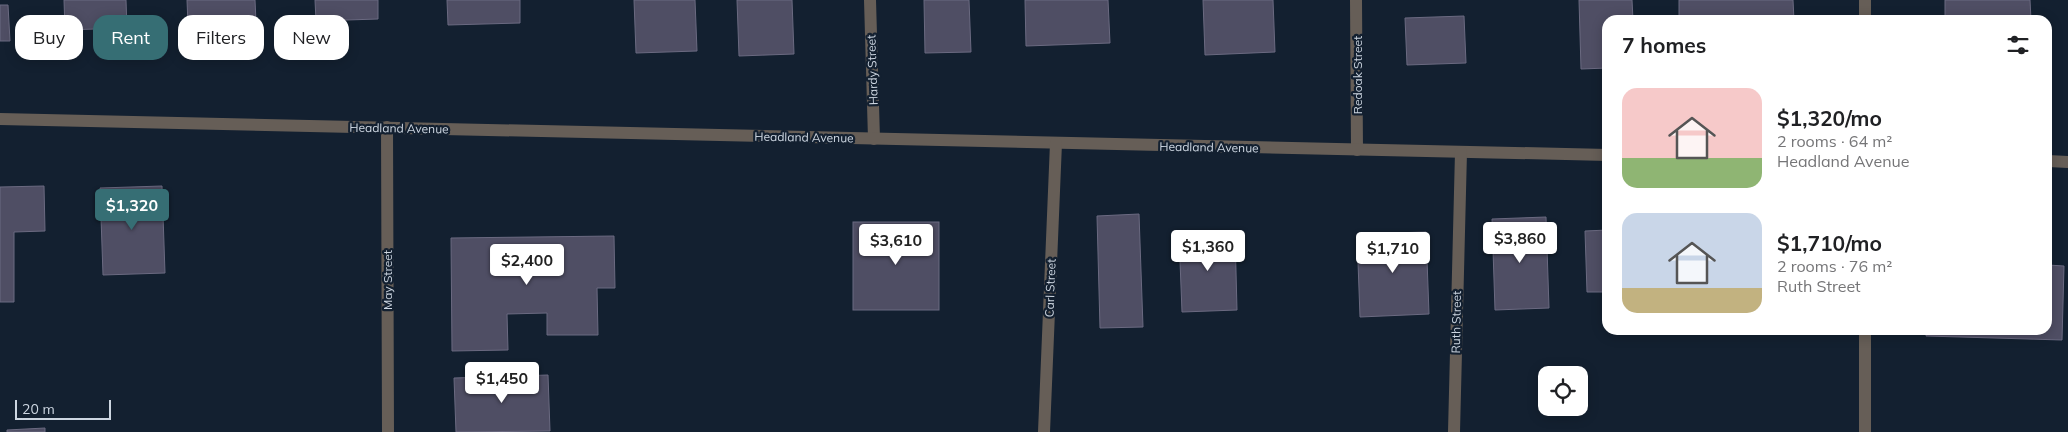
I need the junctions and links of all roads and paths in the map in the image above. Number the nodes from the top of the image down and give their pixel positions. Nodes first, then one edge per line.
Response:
1 (870, 0) edge
2 (1356, 0) edge
3 (1865, 0) edge
4 (1865, 15) edge
5 (0, 119) edge
6 (386, 127) junction
7 (874, 139) junction
8 (1056, 144) junction
9 (1357, 150) junction
10 (1461, 152) junction
11 (1602, 155) edge
12 (2052, 161) edge
13 (2068, 162) edge
14 (1865, 335) edge
15 (388, 432) edge
16 (1044, 432) edge
17 (1454, 432) edge
18 (1866, 432) edge

1 - 7 street, Hardy Street
2 - 9 street, Redoak Street
3 - 4 street
5 - 6 street, Headland Avenue
6 - 7 street, Headland Avenue
6 - 15 street, May Street
7 - 8 street, Headland Avenue
8 - 9 street, Headland Avenue
8 - 16 street, Carl Street
9 - 10 street, Headland Avenue
10 - 11 street, Headland Avenue
10 - 17 street, Ruth Street
12 - 13 street
14 - 18 street

